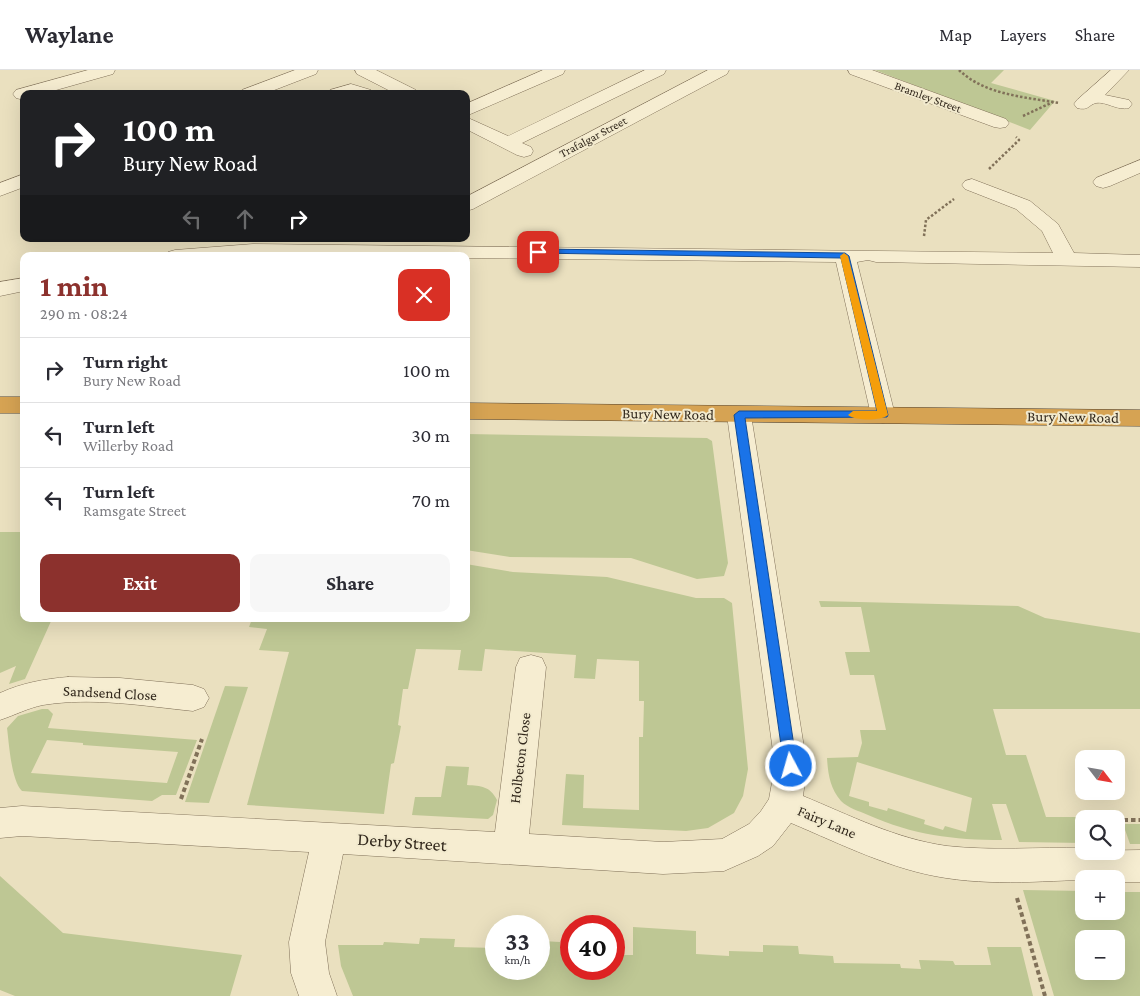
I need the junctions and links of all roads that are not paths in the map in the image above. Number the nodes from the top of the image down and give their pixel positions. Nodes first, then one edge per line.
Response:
1 (107, 70) edge
2 (310, 70) edge
3 (363, 70) edge
4 (557, 70) edge
5 (658, 70) edge
6 (721, 70) edge
7 (856, 70) edge
8 (1121, 70) edge
9 (36, 90) edge
10 (258, 90) edge
11 (402, 90) edge
12 (1123, 104) dead end
13 (470, 118) edge
14 (470, 122) edge
15 (1000, 123) road end
16 (507, 142) junction
17 (525, 151) dead end
18 (1140, 166) edge
19 (20, 182) edge
20 (1103, 182) dead end
21 (972, 185) road end
22 (0, 190) edge
23 (470, 202) edge
24 (401, 245) edge
25 (208, 252) edge
26 (860, 256) junction
27 (1066, 259) junction
28 (1140, 261) edge
29 (20, 285) edge
30 (0, 289) edge
31 (0, 405) edge
32 (20, 405) edge
33 (470, 411) edge
34 (739, 415) junction
35 (883, 415) junction
36 (1140, 418) edge
37 (531, 667) dead end
38 (193, 698) dead end
39 (0, 708) edge
40 (784, 804) junction
41 (0, 823) edge
42 (329, 837) junction
43 (510, 850) junction
44 (1140, 866) edge
45 (318, 996) edge

1 - 9 street
2 - 10 street
3 - 11 street
4 - 13 street
5 - 16 street
6 - 23 street, Trafalgar Street
7 - 15 street, Bramley Street
8 - 12 street
14 - 16 street
16 - 17 street
18 - 20 street
19 - 22 street
21 - 27 street
24 - 25 street
24 - 26 street
26 - 27 street
26 - 35 street
27 - 28 street
29 - 30 street
31 - 32 highway
33 - 34 highway, Bury New Road
34 - 35 highway, Bury New Road
34 - 40 street, Fairy Lane
35 - 36 highway, Bury New Road
37 - 43 street, Holbeton Close
38 - 39 street, Sandsend Close
40 - 43 street, Derby Street
40 - 44 street, Fairy Lane
41 - 42 street, Derby Street
42 - 43 street, Derby Street
42 - 45 street

